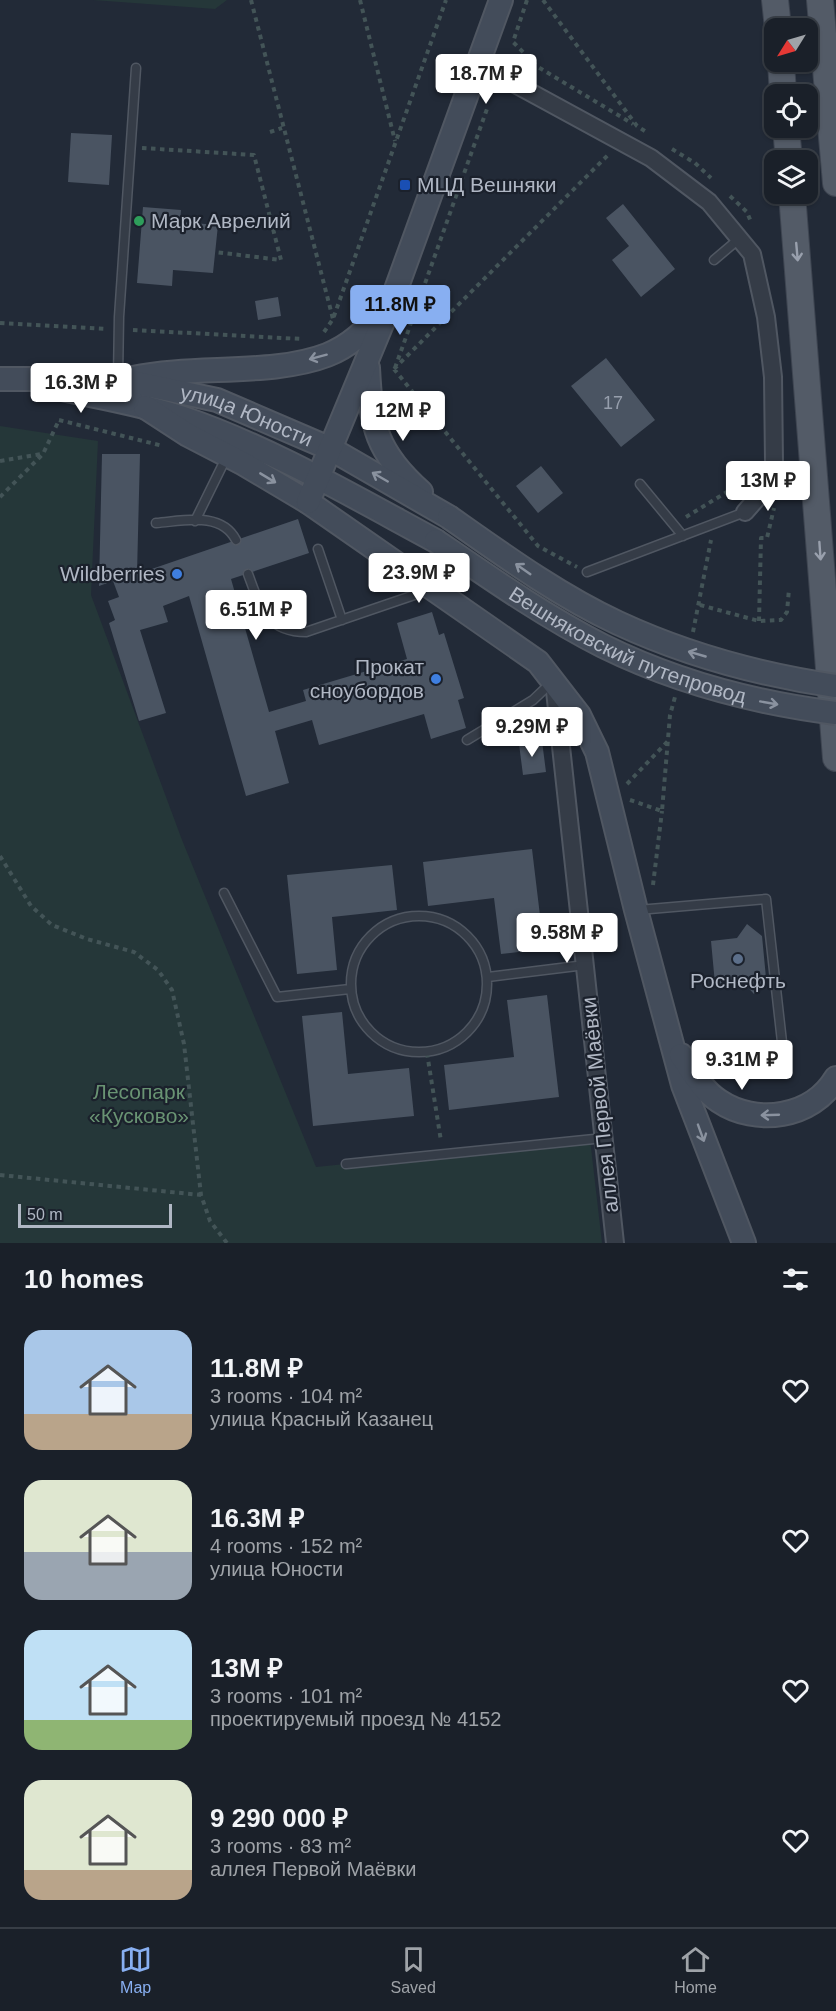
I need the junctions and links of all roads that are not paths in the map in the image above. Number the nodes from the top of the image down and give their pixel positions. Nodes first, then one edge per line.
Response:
1 (501, 0) edge
2 (775, 0) edge
3 (820, 0) edge
4 (777, 18) edge
5 (480, 65) junction
6 (136, 68) dead end
7 (836, 183) edge
8 (793, 204) edge
9 (740, 238) junction
10 (714, 260) dead end
11 (394, 295) junction
12 (368, 361) junction
13 (122, 379) junction
14 (0, 380) edge
15 (25, 381) junction
16 (145, 407) junction
17 (331, 448) junction
18 (227, 455) junction
19 (318, 478) junction
20 (640, 484) dead end
21 (308, 502) junction
22 (745, 512) joint
23 (449, 517) junction
24 (195, 521) junction
25 (156, 523) dead end
26 (683, 536) junction
27 (236, 540) dead end
28 (436, 541) joint
29 (318, 549) dead end
30 (587, 572) road end
31 (248, 574) dead end
32 (432, 589) junction
33 (342, 620) junction
34 (554, 681) junction
35 (836, 686) edge
36 (836, 713) edge
37 (467, 740) dead end
38 (836, 758) edge
39 (224, 893) dead end
40 (643, 909) junction
41 (585, 965) junction
42 (488, 977) junction
43 (350, 989) junction
44 (670, 1038) junction
45 (782, 1042) dead end
46 (836, 1078) edge
47 (604, 1138) junction
48 (346, 1164) dead end
49 (615, 1243) edge
50 (744, 1243) edge

1 - 5 main road
2 - 4 main road
3 - 7 main road
5 - 9 street
5 - 11 main road
6 - 13 lane
8 -> 38 main road
9 - 10 lane
9 - 22 street
11 - 12 main road
11 -> 13 main road
12 - 17 main road
12 - 23 main road
13 - 15 main road, улица Юности
13 - 17 main road, улица Юности
14 - 15 main road, улица Юности
15 - 16 main road, улица Юности
16 - 18 main road
16 - 19 main road, улица Юности
17 - 19 main road
23 -> 17 main road, улица Юности
18 -> 21 main road
18 - 24 lane
19 - 21 main road
19 - 28 main road, улица Юности
20 - 26 lane
21 - 32 main road
22 - 26 lane
35 -> 23 main road, Вешняковский путепровод, bridge
24 - 25 lane
24 - 27 lane
26 - 30 lane
28 -> 36 main road, Вешняковский путепровод, bridge
29 - 33 lane
31 - 33 lane
32 - 33 lane
32 - 34 main road
34 - 37 lane
34 - 40 main road
34 - 41 street, аллея Первой Маёвки
39 - 43 lane
40 - 44 main road
40 - 45 lane
41 - 42 lane
41 - 47 street, аллея Первой Маёвки
42 - 43 lane
42 - 43 lane
46 -> 44 main road
44 -> 50 main road
47 - 48 lane
47 - 49 street, аллея Первой Маёвки

